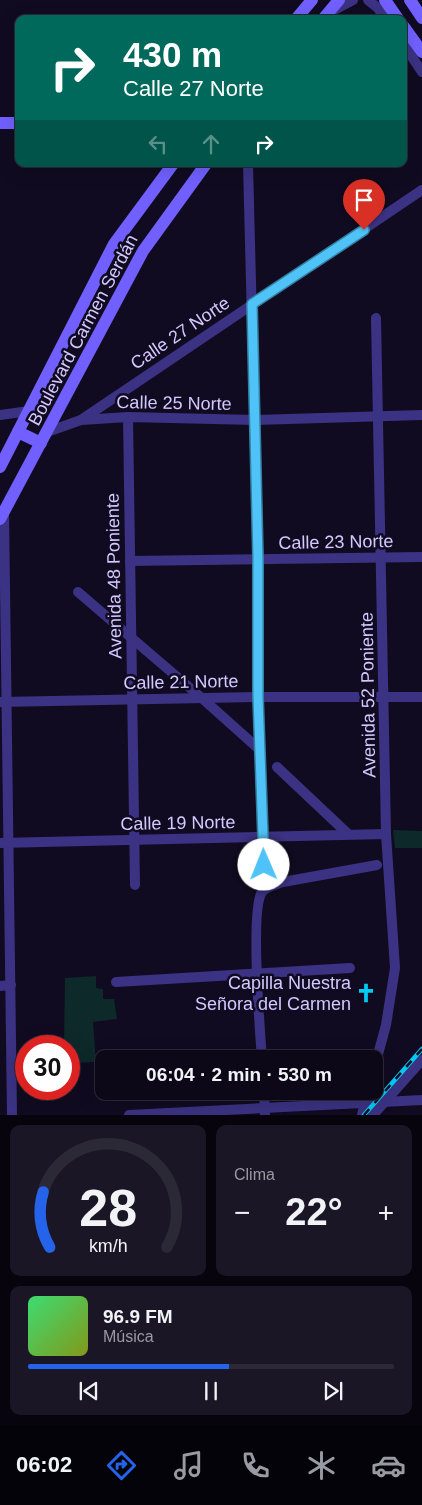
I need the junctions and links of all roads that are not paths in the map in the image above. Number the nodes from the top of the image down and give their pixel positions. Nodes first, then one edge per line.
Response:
1 (312, 0) edge
2 (339, 0) edge
3 (353, 0) edge
4 (368, 0) edge
5 (385, 0) edge
6 (410, 0) edge
7 (299, 15) edge
8 (327, 15) edge
9 (328, 15) edge
10 (383, 15) edge
11 (395, 15) edge
12 (422, 18) edge
13 (407, 31) edge
14 (407, 50) edge
15 (422, 52) edge
16 (422, 72) edge
17 (0, 123) edge
18 (15, 123) edge
19 (171, 167) edge
20 (204, 167) edge
21 (248, 167) edge
22 (422, 190) edge
23 (252, 304) junction
24 (376, 318) dead end
25 (29, 411) junction
26 (0, 415) edge
27 (422, 415) edge
28 (378, 416) junction
29 (128, 417) junction
30 (81, 420) junction
31 (255, 420) junction
32 (18, 432) junction
33 (44, 438) junction
34 (0, 468) edge
35 (2, 515) edge
36 (422, 556) edge
37 (382, 557) junction
38 (258, 559) junction
39 (130, 561) junction
40 (78, 592) dead end
41 (131, 637) junction
42 (258, 697) junction
43 (422, 697) edge
44 (385, 698) junction
45 (131, 700) junction
46 (204, 700) junction
47 (3, 702) edge
48 (260, 750) junction
49 (277, 767) dead end
50 (347, 833) junction
51 (386, 834) junction
52 (263, 837) junction
53 (133, 840) junction
54 (4, 843) edge
55 (264, 865) dead end
56 (377, 865) dead end
57 (135, 885) dead end
58 (350, 968) dead end
59 (257, 974) junction
60 (116, 982) dead end
61 (5, 985) edge
62 (262, 1050) edge
63 (379, 1050) edge
64 (422, 1060) edge
65 (366, 1100) edge
66 (422, 1100) edge
67 (384, 1102) junction
68 (365, 1103) junction
69 (265, 1111) edge
70 (12, 1115) edge
71 (129, 1115) edge
72 (138, 1115) edge
73 (362, 1115) edge
74 (373, 1115) edge

1 - 7 main road
2 - 8 main road
3 - 9 street
4 - 10 street
5 - 11 main road
6 - 12 main road
13 - 15 main road
14 - 16 street
17 - 18 main road
19 - 25 main road, Boulevard Carmen Serdán
20 - 33 main road, Boulevard Carmen Serdán
21 - 23 street
22 - 23 street, Calle 27 Norte
23 - 30 street, Calle 27 Norte
23 - 31 street
24 - 28 street, Avenida 52 Poniente
25 - 26 street
25 - 32 main road, Boulevard Carmen Serdán
27 - 28 street, Calle 25 Norte
28 - 31 street, Calle 25 Norte
28 - 37 street, Avenida 52 Poniente
29 - 30 street, Calle 25 Norte
29 - 31 street, Calle 25 Norte
29 - 39 street, Avenida 48 Poniente
30 - 33 street, Calle 25 Norte
31 - 38 street
32 - 33 main road
32 - 34 main road, Boulevard Carmen Serdán
33 - 35 main road, Boulevard Carmen Serdán
35 - 47 street
36 - 37 street, Calle 23 Norte
37 - 38 street, Calle 23 Norte
37 - 44 street, Avenida 52 Poniente
38 - 39 street, Calle 23 Norte
38 - 42 street
39 - 41 street, Avenida 48 Poniente
40 - 41 street
41 - 45 street, Avenida 48 Poniente
41 - 46 street
42 - 44 street, Calle 21 Norte
42 - 46 street, Calle 21 Norte
42 - 48 street
43 - 44 street, Calle 21 Norte
44 - 51 street, Avenida 52 Poniente
45 - 46 street, Calle 21 Norte
45 - 47 street, Calle 21 Norte
45 - 53 street, Avenida 48 Poniente
46 - 48 street
47 - 54 street
48 - 52 street
49 - 50 street
50 - 51 street, Calle 19 Norte
50 - 52 street, Calle 19 Norte
51 - 63 street, Avenida 52 Poniente
52 - 53 street, Calle 19 Norte
52 - 55 street
53 - 54 street, Calle 19 Norte
53 - 57 street, Avenida 48 Poniente
54 - 61 street
56 - 59 street
58 - 59 street
59 - 60 street
59 - 62 street
61 - 70 street
64 - 67 street
65 - 68 street
66 - 67 street
67 - 68 street
67 - 74 street
68 - 69 street
68 - 73 street
69 - 72 street
71 - 72 street

